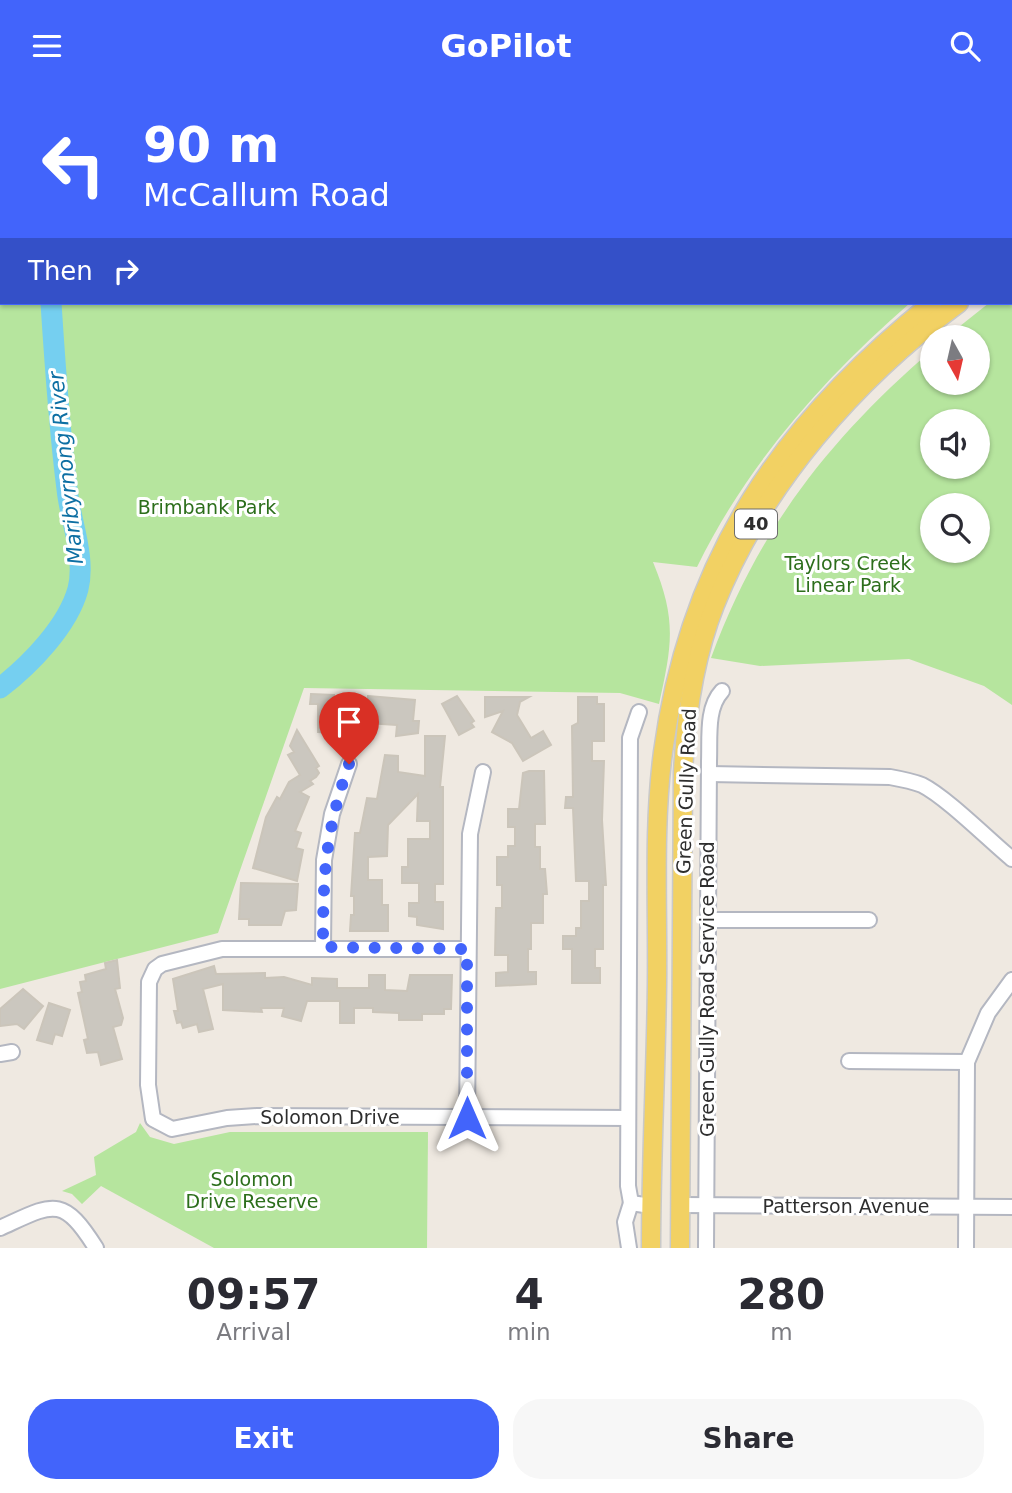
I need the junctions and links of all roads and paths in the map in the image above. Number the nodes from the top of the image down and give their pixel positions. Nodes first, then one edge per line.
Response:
1 (930, 305) edge
2 (956, 305) edge
3 (722, 691) dead end
4 (639, 712) dead end
5 (349, 764) dead end
6 (483, 772) dead end
7 (709, 774) junction
8 (1012, 859) edge
9 (708, 920) junction
10 (869, 920) dead end
11 (323, 947) junction
12 (467, 949) junction
13 (1012, 981) edge
14 (849, 1061) dead end
15 (967, 1062) junction
16 (467, 1118) junction
17 (628, 1118) junction
18 (631, 1203) junction
19 (680, 1205) junction
20 (706, 1205) junction
21 (651, 1206) junction
22 (967, 1207) junction
23 (1012, 1207) edge
24 (0, 1228) edge
25 (96, 1248) edge
26 (629, 1248) edge
27 (650, 1248) edge
28 (680, 1248) edge
29 (706, 1248) edge
30 (966, 1248) edge

1 - 21 main road, Green Gully Road / 40
2 - 19 main road, Green Gully Road / 40
3 - 7 street, Green Gully Road Service Road
4 - 17 street
5 - 11 street
6 - 12 street
7 - 8 street
7 - 9 street, Green Gully Road Service Road
9 - 10 street
9 - 20 street, Green Gully Road Service Road
11 - 12 street
11 - 16 street, Solomon Drive
12 - 16 street
13 - 15 street
14 - 15 street
15 - 22 street
16 - 17 street, Solomon Drive
17 - 18 street
18 - 21 street
18 - 26 street
19 - 20 street, Patterson Avenue
19 - 21 main road
19 - 28 main road, Green Gully Road / 40
20 - 22 street, Patterson Avenue
20 - 29 street, Green Gully Road Service Road
21 - 27 main road, Green Gully Road / 40
22 - 23 street, Patterson Avenue
22 - 30 street
24 - 25 street

